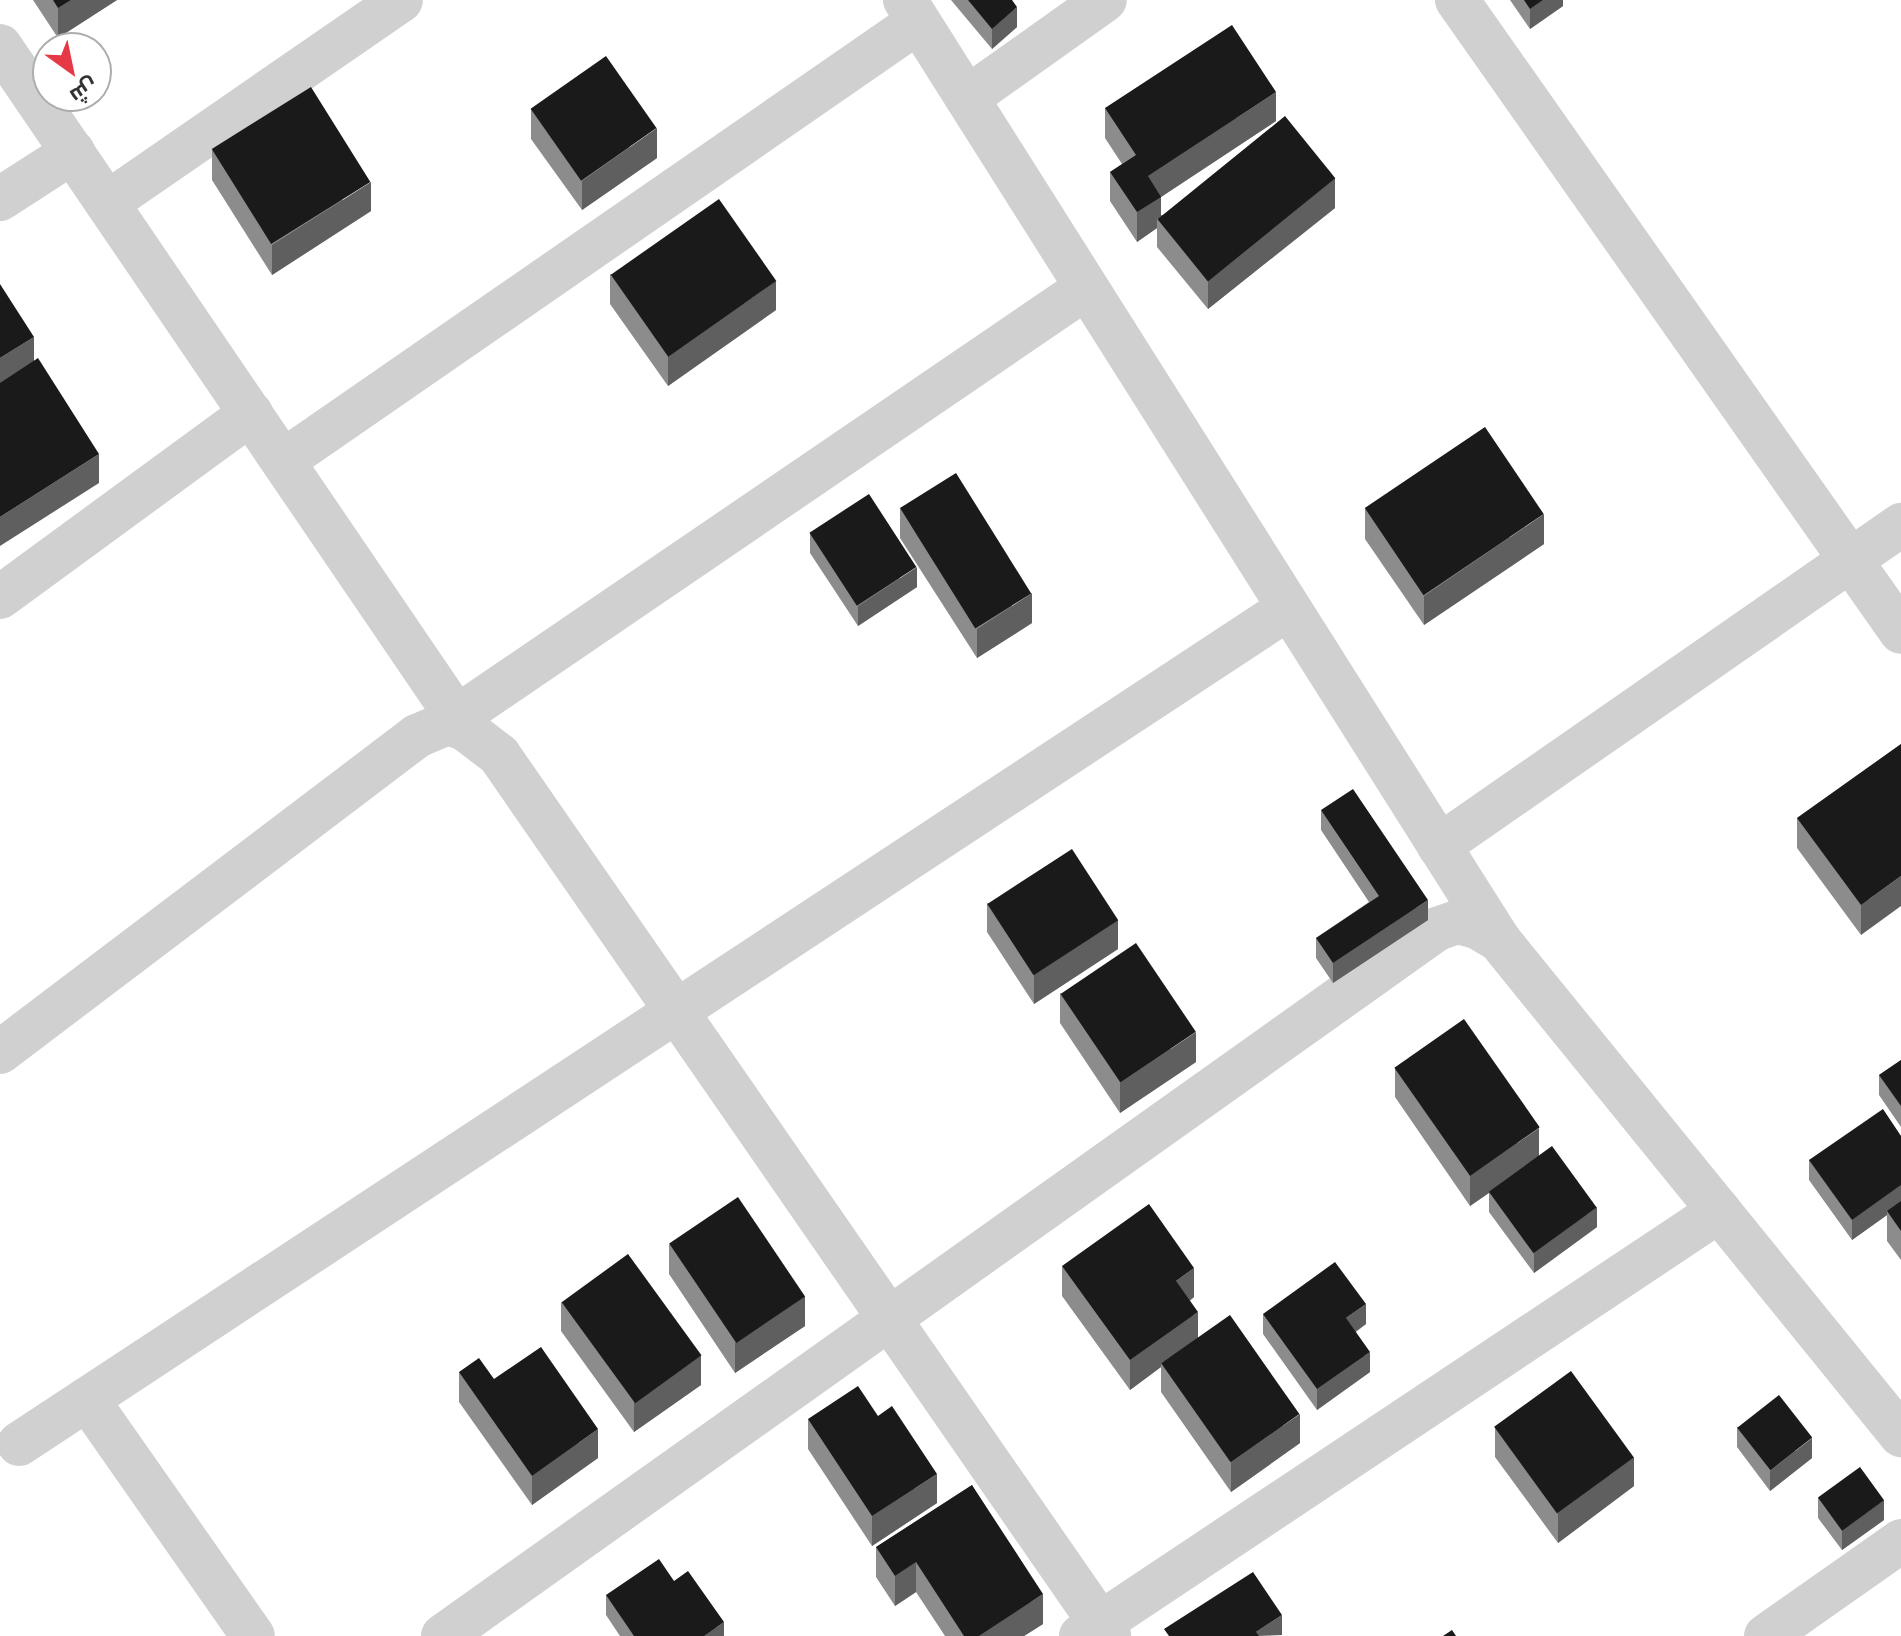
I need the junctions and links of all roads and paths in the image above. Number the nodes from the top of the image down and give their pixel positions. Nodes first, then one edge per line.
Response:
1 (401, 0) edge
2 (1105, 0) edge
3 (1457, 0) edge
4 (912, 11) edge
5 (0, 46) edge
6 (967, 98) junction
7 (73, 152) junction
8 (0, 199) edge
9 (107, 203) junction
10 (1086, 288) junction
11 (251, 413) junction
12 (283, 461) junction
13 (1901, 525) edge
14 (1851, 560) junction
15 (0, 597) edge
16 (1289, 608) junction
17 (1901, 632) edge
18 (457, 723) junction
19 (1439, 846) junction
20 (1499, 940) junction
21 (676, 1012) junction
22 (0, 1052) edge
23 (1719, 1211) junction
24 (888, 1320) junction
25 (87, 1399) junction
26 (1901, 1435) edge
27 (19, 1444) dead end
28 (1901, 1541) edge
29 (1096, 1632) edge
30 (253, 1636) edge
31 (443, 1636) edge
32 (1766, 1636) edge

1 - 9 street
2 - 6 street
3 - 14 street
4 - 6 street
4 - 12 street
5 - 7 street
6 - 10 street
7 - 8 street
7 - 9 street
9 - 11 street
10 - 16 street
10 - 18 street
11 - 12 street
11 - 15 street
12 - 18 street
13 - 14 street
14 - 17 street
14 - 19 street
16 - 19 street
16 - 21 street
18 - 21 street
18 - 22 street
19 - 20 street
20 - 23 street
20 - 24 street
21 - 24 street
21 - 25 street
23 - 26 street
23 - 29 street
24 - 29 street
24 - 31 street
25 - 27 street
25 - 30 street
28 - 32 street

